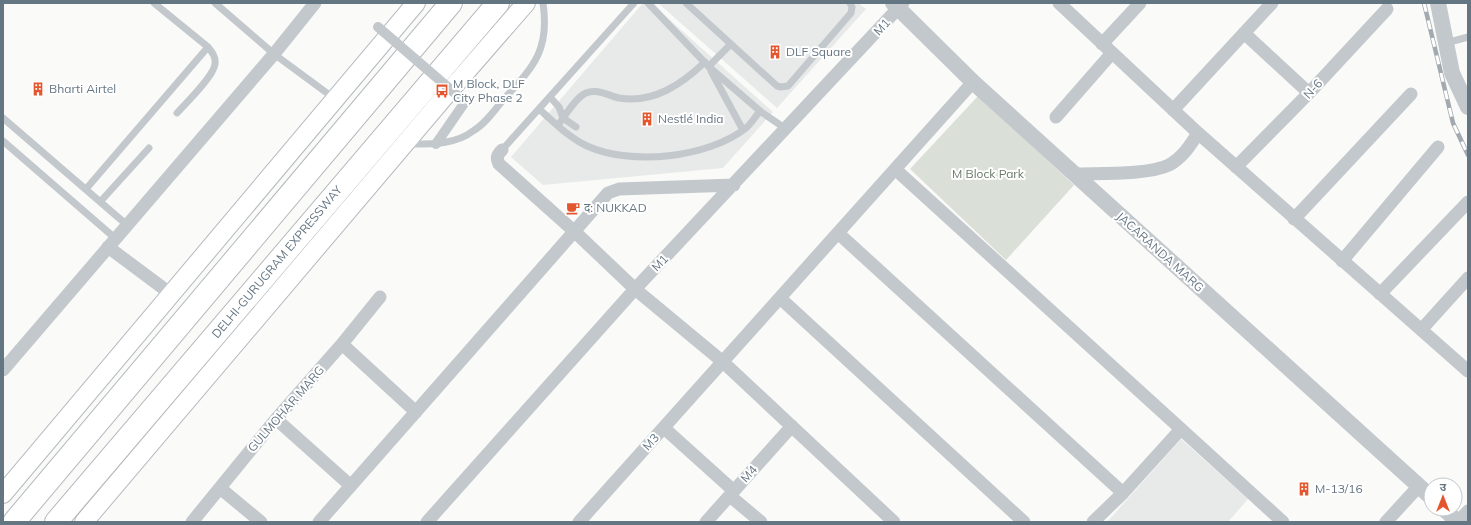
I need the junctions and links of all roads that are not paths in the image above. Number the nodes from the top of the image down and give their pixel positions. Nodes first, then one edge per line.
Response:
1 (154, 3) edge
2 (215, 3) edge
3 (315, 3) edge
4 (416, 3) edge
5 (451, 3) edge
6 (498, 3) edge
7 (526, 3) edge
8 (542, 3) edge
9 (634, 3) edge
10 (648, 3) edge
11 (686, 3) edge
12 (850, 3) edge
13 (1059, 3) edge
14 (1140, 3) edge
15 (1272, 3) edge
16 (1438, 3) edge
17 (898, 5) edge
18 (1387, 9) dead end
19 (378, 27) dead end
20 (1244, 33) junction
21 (1468, 37) edge
22 (1446, 43) junction
23 (731, 44) junction
24 (208, 47) junction
25 (1107, 48) junction
26 (274, 54) junction
27 (708, 65) junction
28 (973, 82) junction
29 (1309, 93) junction
30 (1411, 94) dead end
31 (550, 97) junction
32 (336, 99) junction
33 (1468, 107) edge
34 (539, 109) junction
35 (1173, 110) junction
36 (760, 111) junction
37 (177, 113) dead end
38 (1056, 117) dead end
39 (3, 118) edge
40 (563, 118) junction
41 (558, 125) junction
42 (576, 127) dead end
43 (786, 128) junction
44 (743, 130) junction
45 (1198, 133) junction
46 (3, 141) edge
47 (404, 144) junction
48 (436, 144) junction
49 (149, 148) dead end
50 (1438, 148) dead end
51 (502, 150) joint
52 (1236, 167) junction
53 (895, 169) junction
54 (1074, 174) junction
55 (734, 185) junction
56 (86, 189) junction
57 (100, 202) junction
58 (1468, 202) edge
59 (1294, 219) junction
60 (127, 225) junction
61 (575, 232) junction
62 (838, 233) junction
63 (112, 243) junction
64 (1342, 261) junction
65 (1468, 278) edge
66 (635, 289) junction
67 (171, 294) junction
68 (1380, 294) junction
69 (380, 297) dead end
70 (780, 298) junction
71 (1421, 330) junction
72 (342, 344) junction
73 (723, 362) junction
74 (1466, 366) edge
75 (3, 370) edge
76 (416, 412) junction
77 (276, 419) junction
78 (792, 426) junction
79 (664, 428) junction
80 (1180, 429) junction
81 (351, 486) junction
82 (1419, 486) junction
83 (220, 488) junction
84 (1423, 490) edge
85 (732, 493) junction
86 (1122, 493) junction
87 (3, 494) edge
88 (1468, 511) edge
89 (14, 522) edge
90 (56, 522) edge
91 (84, 522) edge
92 (192, 522) edge
93 (262, 522) edge
94 (319, 522) edge
95 (427, 522) edge
96 (579, 522) edge
97 (706, 522) edge
98 (761, 522) edge
99 (894, 522) edge
100 (1024, 522) edge
101 (1093, 522) edge
102 (1283, 522) edge
103 (1386, 522) edge
104 (1458, 522) edge

1 - 24 lane
2 - 26 lane
3 - 26 street
4 - 32 main road
5 - 89 highway
6 - 90 highway, DELHI-GURUGRAM EXPRESSWAY
7 - 47 main road
8 - 48 lane
9 - 31 lane
10 - 27 lane
11 - 23 lane
12 - 23 lane
13 - 25 street
14 - 25 street
15 - 20 street
16 - 22 street
17 - 28 street, JACARANDA MARG
17 - 43 street, M1
18 - 29 street, N-6
19 - 48 street, bridge
20 - 29 street
20 - 35 street
21 - 22 lane
22 - 33 street
23 - 27 lane
24 - 37 lane
24 - 56 lane
25 - 35 street
25 - 38 street
26 - 32 lane
26 - 60 street
27 - 36 lane
27 - 40 lane
27 - 44 lane
28 - 53 street, M3
28 - 54 street, JACARANDA MARG
29 - 52 street, N-6
30 - 59 street
31 - 34 lane
31 - 40 lane
32 - 67 main road
34 - 41 lane
34 - 51 lane
35 - 45 street
36 - 43 lane
36 - 44 lane
39 - 56 lane
40 - 41 lane
40 - 42 lane
41 - 44 lane
43 - 55 street, M1
45 - 52 street
45 - 54 street
46 - 63 lane
47 - 48 lane
47 - 91 main road
49 - 57 lane
50 - 64 street
51 - 61 street
52 - 59 street
53 - 62 street, M3
53 - 80 street
54 - 82 street, JACARANDA MARG
55 - 61 street
55 - 66 street, M1
56 - 57 lane
57 - 60 lane
58 - 68 street
59 - 64 street
60 - 63 street
61 - 66 street
61 - 76 street
62 - 70 street, M3
62 - 86 street
63 - 67 street
63 - 75 street
64 - 68 street
65 - 71 street
66 - 73 street
66 - 95 street, M1
67 - 87 main road
68 - 71 street
69 - 72 street, GULMOHAR MARG
70 - 73 street, M3
70 - 100 street
71 - 74 street
72 - 76 street
72 - 77 street, GULMOHAR MARG
73 - 78 street
73 - 79 street, M3
76 - 81 street
77 - 81 street
77 - 83 street, GULMOHAR MARG
78 - 85 street, M4
78 - 99 street
79 - 85 street
79 - 96 street, M3
80 - 86 street
80 - 102 street
81 - 94 street
82 - 84 street, JACARANDA MARG
82 - 103 street
83 - 92 street, GULMOHAR MARG
83 - 93 street
85 - 97 street, M4
85 - 98 street
86 - 101 street
88 - 104 street

